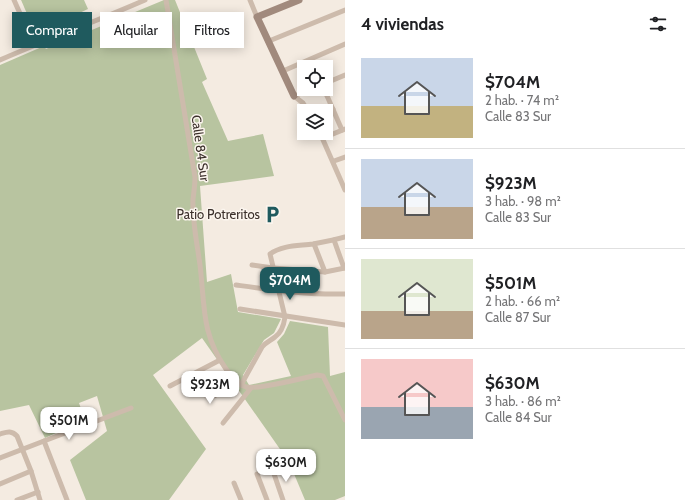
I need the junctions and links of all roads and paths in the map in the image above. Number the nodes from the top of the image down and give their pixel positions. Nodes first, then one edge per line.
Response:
1 (14, 0) edge
2 (145, 0) edge
3 (166, 0) edge
4 (250, 0) edge
5 (299, 0) edge
6 (285, 3) edge
7 (345, 10) edge
8 (19, 12) edge
9 (258, 17) junction
10 (92, 23) edge
11 (269, 41) junction
12 (345, 44) edge
13 (27, 48) edge
14 (0, 60) edge
15 (282, 71) junction
16 (345, 75) edge
17 (333, 80) edge
18 (297, 95) edge
19 (294, 96) junction
20 (304, 104) edge
21 (333, 109) edge
22 (343, 130) edge
23 (333, 133) edge
24 (324, 140) edge
25 (345, 156) edge
26 (334, 162) junction
27 (345, 190) edge
28 (345, 237) edge
29 (334, 240) junction
30 (314, 244) junction
31 (252, 265) dead end
32 (273, 268) junction
33 (345, 268) edge
34 (325, 272) junction
35 (236, 285) dead end
36 (279, 291) junction
37 (345, 294) edge
38 (240, 309) dead end
39 (285, 317) junction
40 (345, 325) edge
41 (220, 360) junction
42 (191, 375) junction
43 (235, 380) junction
44 (241, 385) junction
45 (170, 386) dead end
46 (251, 388) junction
47 (131, 408) dead end
48 (345, 420) edge
49 (223, 423) dead end
50 (0, 434) edge
51 (44, 441) junction
52 (22, 450) junction
53 (0, 458) edge
54 (31, 471) junction
55 (273, 471) dead end
56 (258, 474) dead end
57 (234, 483) dead end
58 (0, 484) edge
59 (38, 492) junction
60 (17, 500) edge
61 (40, 500) edge
62 (67, 500) edge
63 (241, 500) edge
64 (267, 500) edge
65 (283, 500) edge

1 - 8 street
2 - 10 street
3 - 41 street, Calle 84 Sur
4 - 9 street
5 - 6 street
6 - 9 street
7 - 11 street
9 - 11 street
11 - 15 street
12 - 15 street
13 - 14 street
15 - 19 street
16 - 17 street
18 - 19 street
19 - 20 street
21 - 22 street
22 - 23 street
24 - 26 street
25 - 26 street
26 - 27 street
28 - 29 street
29 - 30 street
29 - 33 street
30 - 32 street
30 - 34 street
31 - 32 street
32 - 34 street
32 - 36 street
33 - 34 street
35 - 36 street
36 - 37 street
36 - 39 street
38 - 39 street
39 - 40 street
39 - 44 street
41 - 42 street
41 - 43 street, Calle 84 Sur
42 - 43 street
42 - 45 street
43 - 44 street, Calle 84 Sur
44 - 46 street
46 - 48 street
46 - 49 street
47 - 51 street
50 - 52 street
51 - 52 street
51 - 62 street
52 - 53 street
52 - 54 street
54 - 58 street
54 - 59 street
55 - 65 street
56 - 64 street
57 - 63 street
59 - 60 street
59 - 61 street

